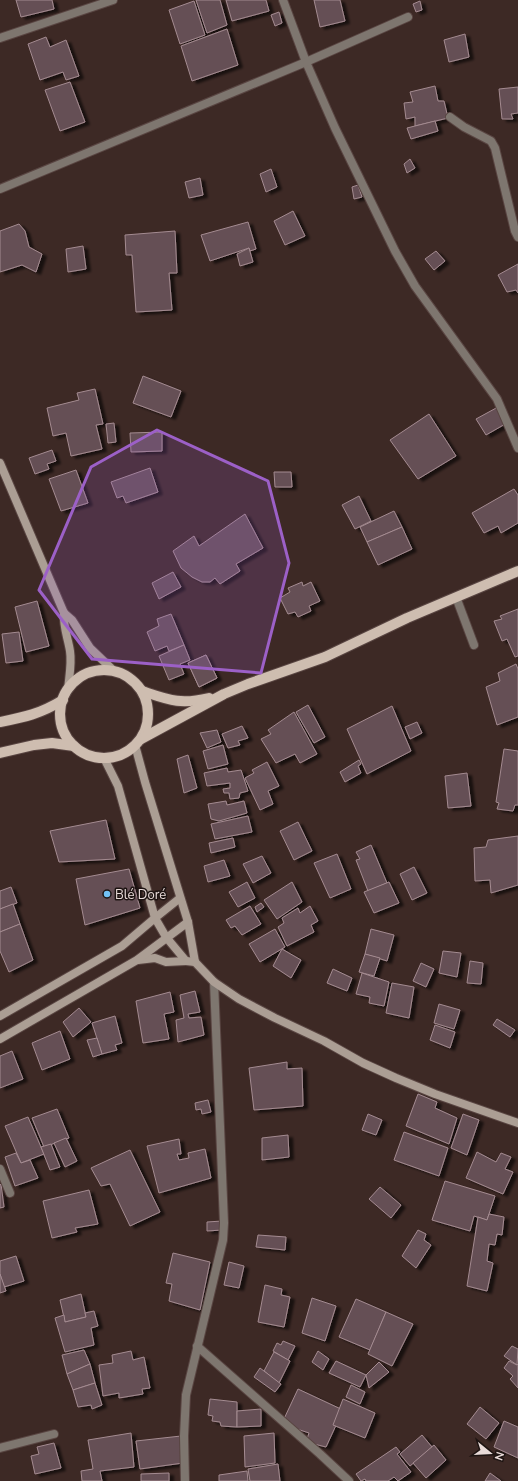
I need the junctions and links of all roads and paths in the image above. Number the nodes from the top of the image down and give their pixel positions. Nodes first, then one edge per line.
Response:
1 (113, 0) edge
2 (283, 0) edge
3 (408, 17) dead end
4 (0, 38) edge
5 (306, 62) junction
6 (450, 117) dead end
7 (0, 189) edge
8 (518, 237) edge
9 (518, 448) edge
10 (0, 463) edge
11 (518, 571) edge
12 (456, 597) junction
13 (64, 613) junction
14 (474, 645) dead end
15 (114, 671) junction
16 (68, 690) junction
17 (142, 691) junction
18 (224, 694) junction
19 (63, 700) junction
20 (0, 722) edge
21 (138, 742) junction
22 (74, 746) junction
23 (0, 753) edge
24 (104, 758) junction
25 (180, 898) junction
26 (155, 918) junction
27 (188, 922) junction
28 (166, 937) junction
29 (137, 960) junction
30 (186, 960) junction
31 (195, 962) junction
32 (214, 982) junction
33 (0, 1016) edge
34 (0, 1039) edge
35 (518, 1123) edge
36 (0, 1169) edge
37 (10, 1193) dead end
38 (197, 1346) junction
39 (54, 1434) dead end
40 (0, 1448) edge
41 (185, 1481) edge
42 (349, 1481) edge

1 - 4 street
2 - 5 street
3 - 5 street
5 - 7 street
5 - 9 street
6 - 8 street
10 - 13 main road
11 - 12 main road
12 - 14 street
12 - 18 main road
13 - 15 main road
13 - 16 main road
15 - 16 main road
15 - 17 main road
16 - 19 main road
17 - 18 main road
17 - 21 main road
18 - 21 main road
19 - 20 main road
19 - 22 main road
21 - 24 main road
21 - 25 main road
22 - 23 main road
22 - 24 main road
24 - 26 main road
25 - 26 main road
25 - 27 main road
26 - 28 main road
26 - 33 main road
27 - 28 main road
27 - 31 main road
28 - 29 main road
28 - 30 main road
29 - 30 main road
29 - 34 main road
30 - 31 main road
31 - 32 main road
32 - 35 main road
32 - 38 street
36 - 37 street
38 - 41 street
38 - 42 street
39 - 40 street

